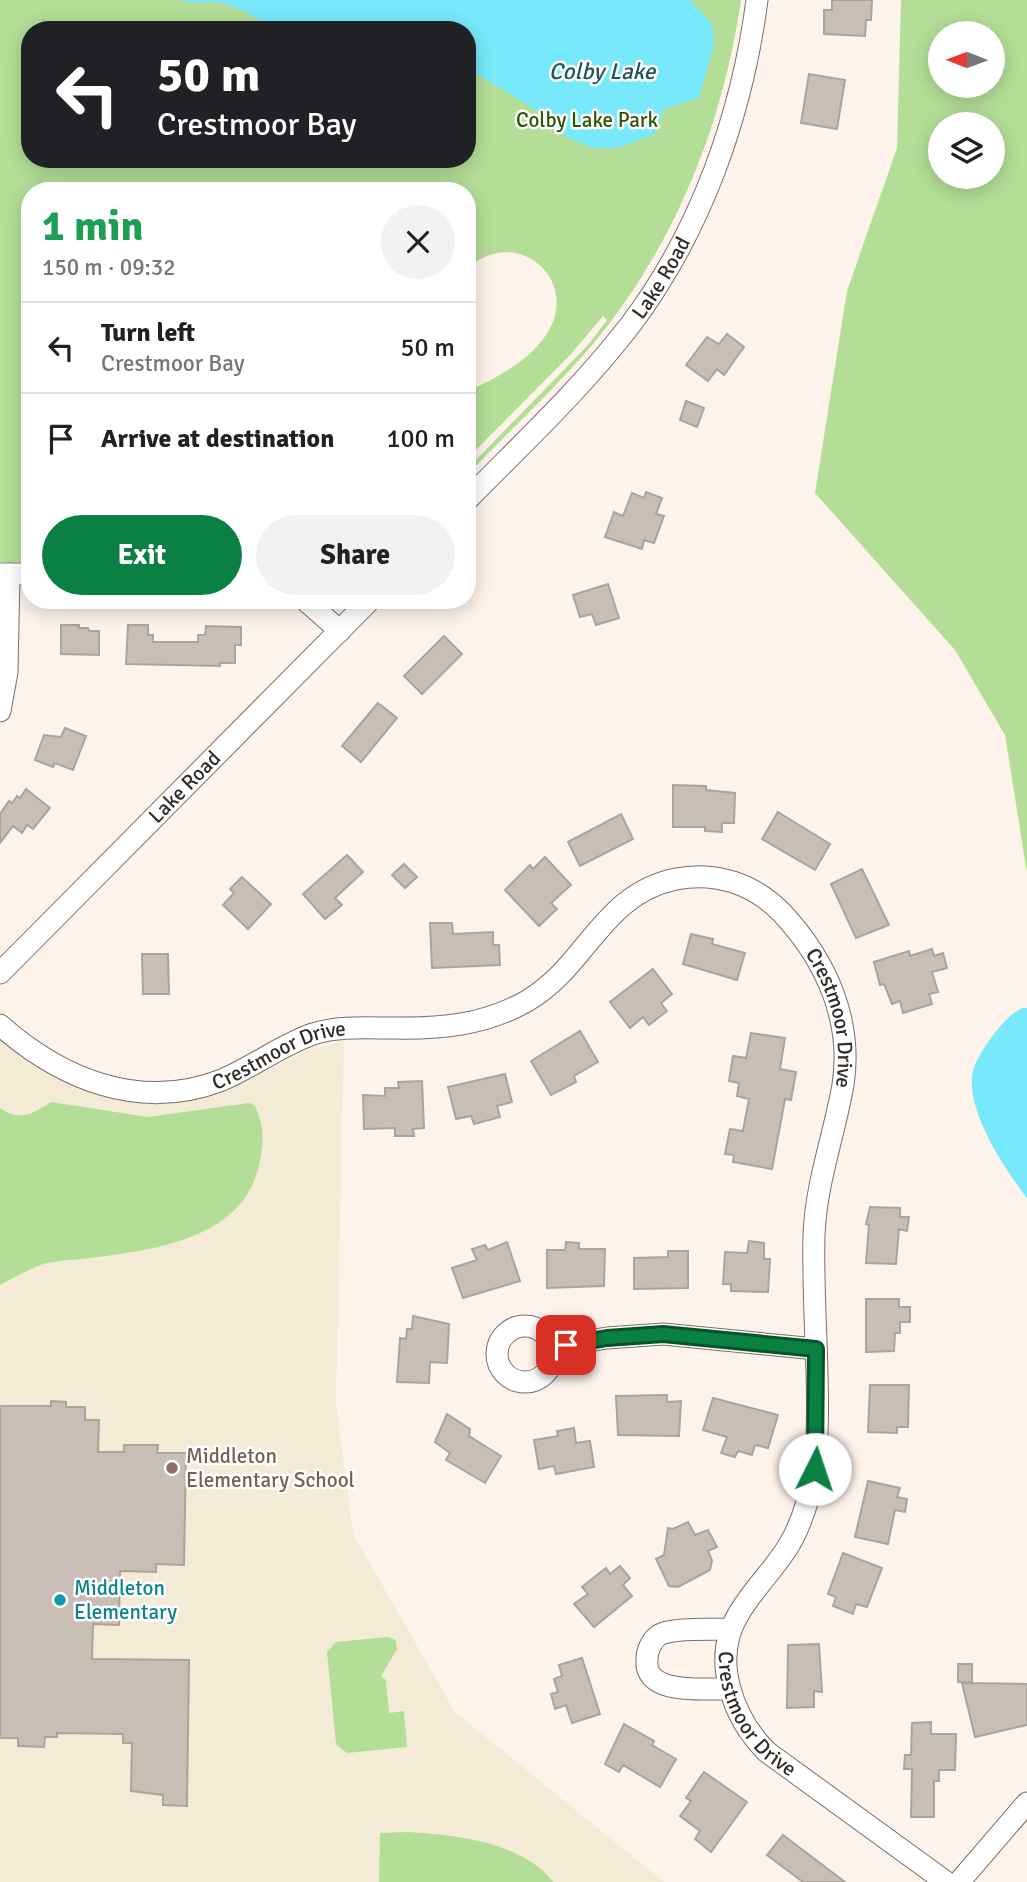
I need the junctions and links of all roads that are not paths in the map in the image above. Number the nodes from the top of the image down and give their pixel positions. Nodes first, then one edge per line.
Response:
1 (757, 0) edge
2 (476, 491) edge
3 (13, 574) edge
4 (315, 609) edge
5 (361, 609) edge
6 (340, 631) junction
7 (0, 711) edge
8 (0, 974) edge
9 (0, 1025) edge
10 (552, 1347) dead end
11 (816, 1349) junction
12 (730, 1629) junction
13 (729, 1689) junction
14 (1027, 1803) edge
15 (946, 1882) edge
16 (959, 1882) edge

1 - 2 street, Lake Road
3 - 7 street
4 - 6 street
5 - 6 street, Lake Road
6 - 8 street, Lake Road
9 - 11 street, Crestmoor Drive
10 - 11 street
11 - 12 street, Crestmoor Drive
12 - 13 street, Crestmoor Drive
12 - 13 street
13 - 15 street, Crestmoor Drive
14 - 16 street

